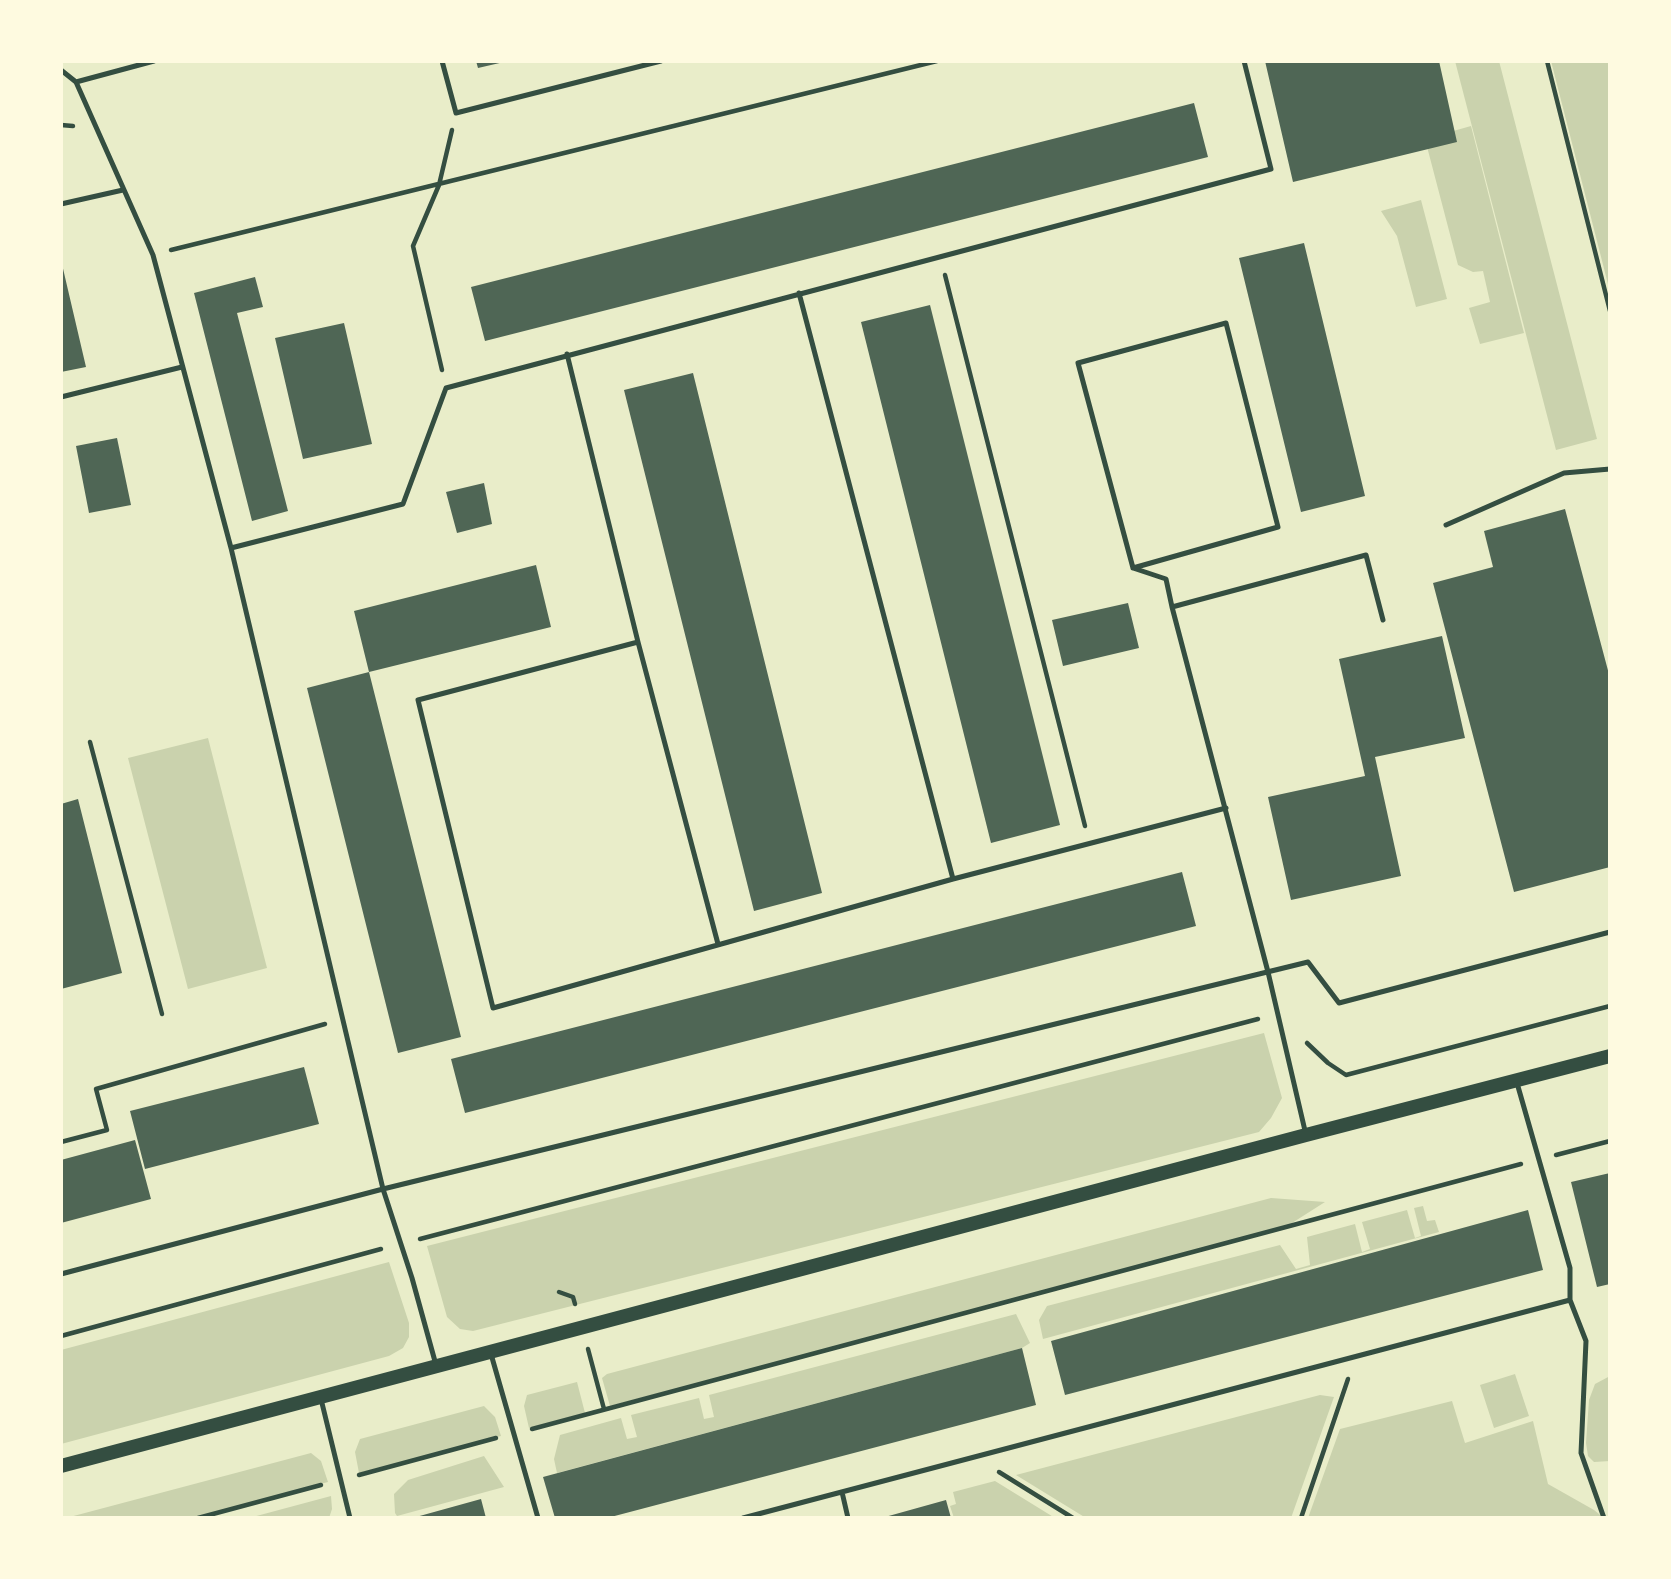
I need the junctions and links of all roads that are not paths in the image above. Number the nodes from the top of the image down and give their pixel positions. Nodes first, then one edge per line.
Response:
1 (154, 61) edge
2 (442, 61) edge
3 (661, 61) edge
4 (1244, 61) edge
5 (61, 70) edge
6 (76, 82) junction
7 (123, 190) junction
8 (61, 204) edge
9 (799, 293) junction
10 (567, 354) junction
11 (182, 367) junction
12 (61, 397) edge
13 (1610, 469) edge
14 (1446, 525) dead end
15 (230, 548) junction
16 (1133, 568) junction
17 (1172, 607) junction
18 (1382, 620) dead end
19 (638, 642) junction
20 (1226, 808) junction
21 (953, 879) junction
22 (1610, 932) edge
23 (718, 944) junction
24 (1268, 972) junction
25 (1610, 1056) edge
26 (1516, 1080) junction
27 (1306, 1135) junction
28 (383, 1189) junction
29 (61, 1274) edge
30 (1570, 1300) junction
31 (490, 1351) junction
32 (436, 1365) junction
33 (321, 1396) junction
34 (61, 1466) edge
35 (842, 1492) junction
36 (350, 1518) edge
37 (538, 1518) edge
38 (743, 1518) edge
39 (848, 1518) edge
40 (1604, 1518) edge

1 - 6 lane
2 - 3 lane
4 - 9 lane
5 - 6 lane
6 - 7 lane
7 - 8 lane
7 - 11 lane
9 - 10 lane
9 - 21 lane
10 - 15 lane
10 - 19 lane
11 - 12 lane
11 - 15 lane
13 - 14 lane
15 - 28 lane
16 - 16 lane
16 - 17 lane
17 - 18 lane
17 - 20 lane
19 - 23 lane
19 - 23 lane
20 - 21 lane
20 - 24 lane
21 - 23 lane
22 - 24 lane
24 - 27 lane
24 - 28 lane
25 - 26 main road
26 - 27 main road
26 - 30 lane
27 - 31 main road
28 - 29 lane
28 - 32 lane
30 - 35 lane
30 - 40 lane
31 - 32 main road
31 - 37 lane
32 - 33 main road
33 - 34 main road
33 - 36 lane
35 - 38 lane
35 - 39 lane

